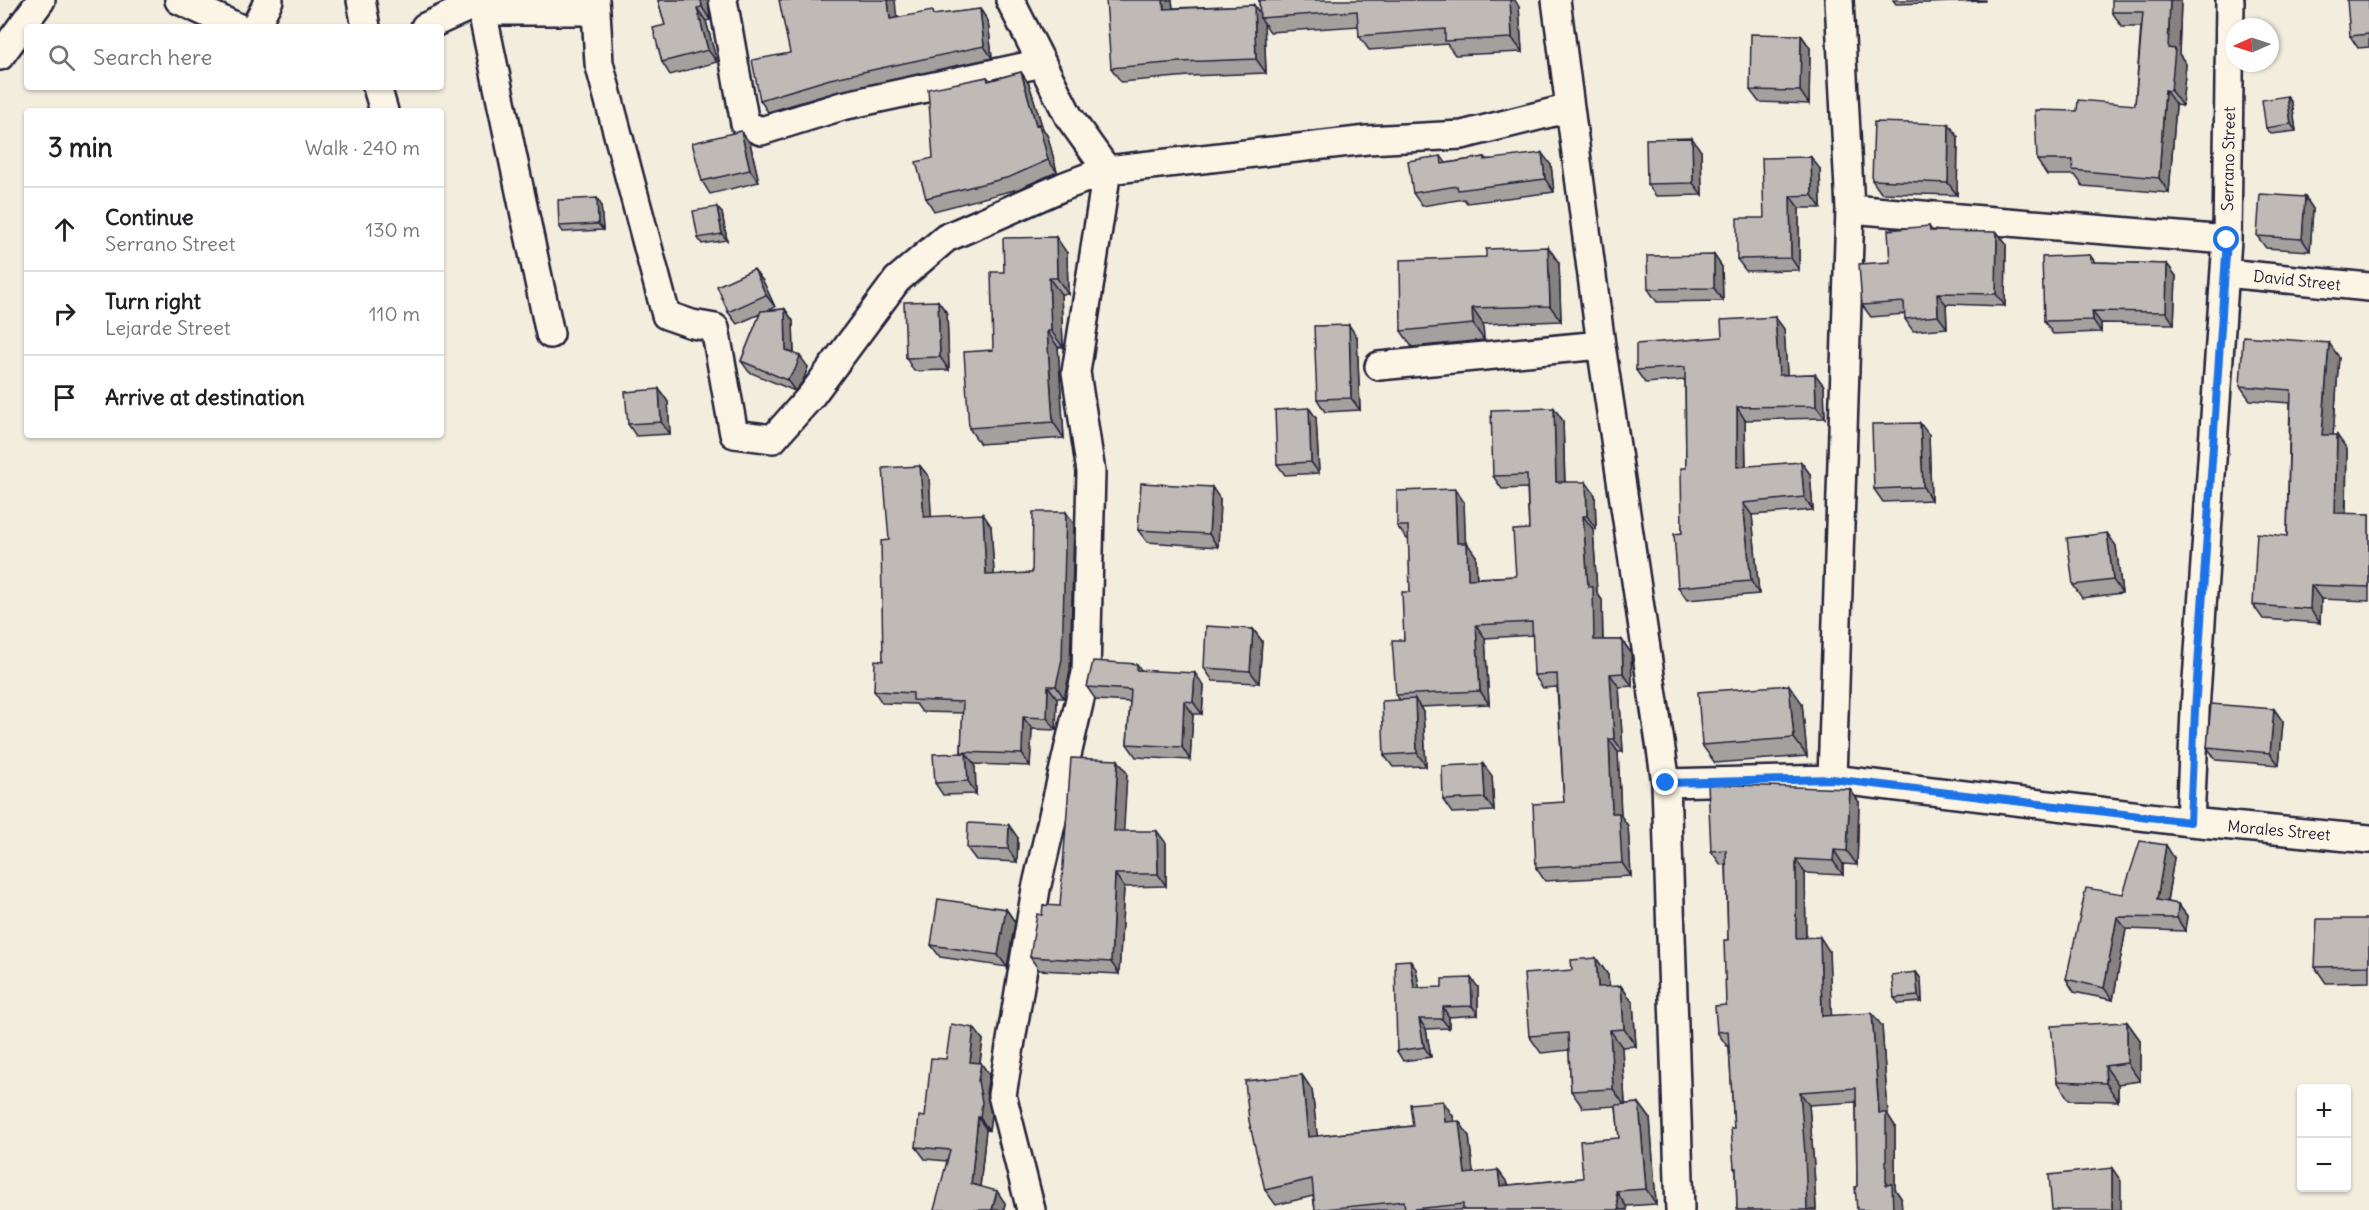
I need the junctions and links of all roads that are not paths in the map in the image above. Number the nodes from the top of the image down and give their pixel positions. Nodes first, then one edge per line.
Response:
1 (41, 0) edge
2 (179, 0) edge
3 (269, 0) edge
4 (361, 0) edge
5 (723, 0) edge
6 (1010, 0) edge
7 (1556, 0) edge
8 (1839, 0) edge
9 (2230, 0) edge
10 (482, 4) edge
11 (596, 5) edge
12 (231, 24) edge
13 (257, 24) edge
14 (365, 24) edge
15 (433, 24) edge
16 (0, 56) edge
17 (1042, 63) junction
18 (378, 90) edge
19 (383, 108) edge
20 (1570, 108) junction
21 (1107, 170) junction
22 (1850, 209) junction
23 (2227, 240) junction
24 (2225, 273) junction
25 (2369, 287) edge
26 (550, 334) dead end
27 (1601, 345) junction
28 (1379, 366) dead end
29 (1832, 779) junction
30 (1666, 783) junction
31 (2190, 822) junction
32 (2369, 839) edge
33 (1031, 1210) edge
34 (1680, 1210) edge

1 - 16 street
2 - 12 street
3 - 13 street
4 - 14 street
5 - 17 street
6 - 17 street
7 - 20 street
8 - 22 street
9 - 23 street, Serrano Street
10 - 11 street
10 - 15 street
10 - 26 street
11 - 21 street
17 - 21 street
18 - 19 street
20 - 21 street
20 - 27 street
21 - 33 street
22 - 23 street
22 - 29 street
23 - 24 street, Serrano Street
24 - 25 street, David Street
24 - 31 street, Serrano Street
27 - 28 street
27 - 30 street
29 - 30 street, Morales Street
29 - 31 street, Morales Street
30 - 34 street
31 - 32 street, Morales Street

